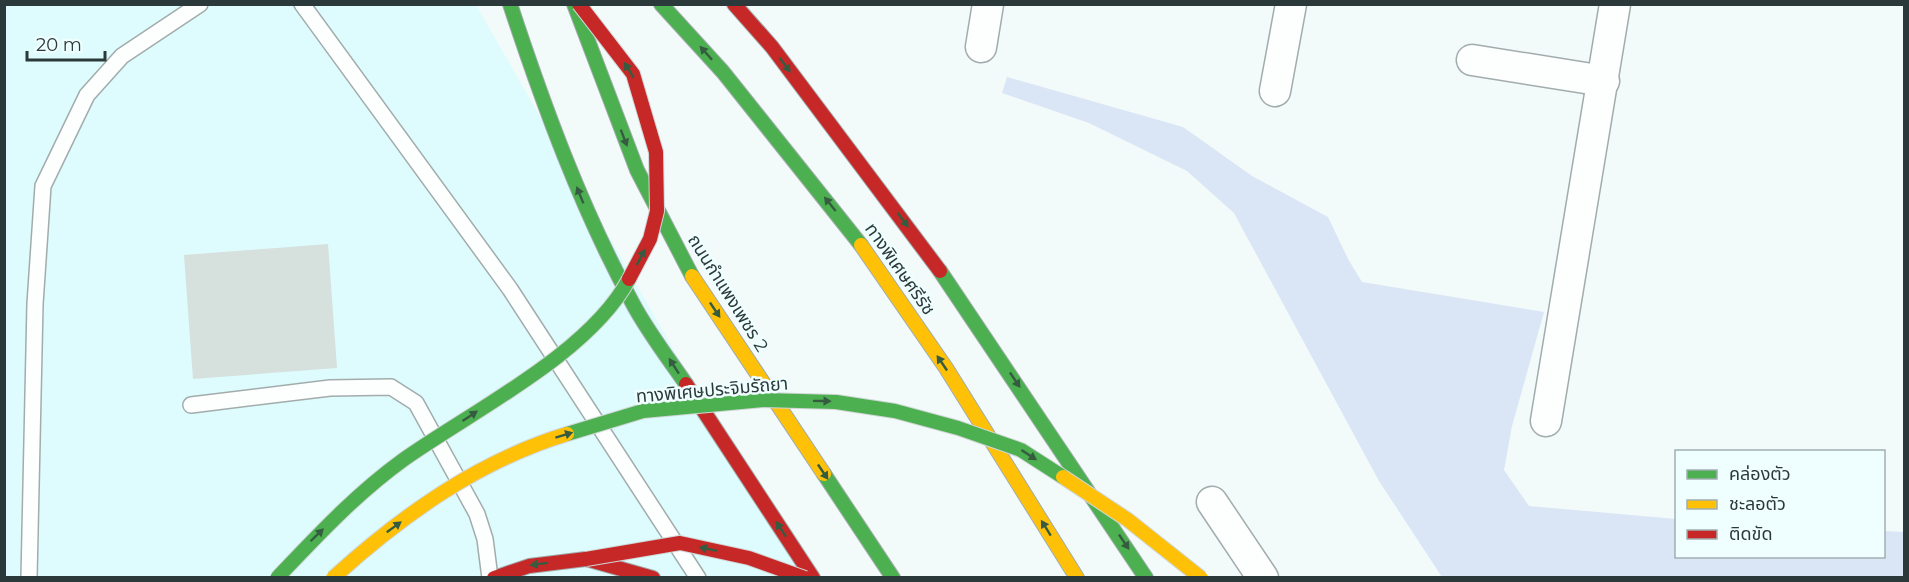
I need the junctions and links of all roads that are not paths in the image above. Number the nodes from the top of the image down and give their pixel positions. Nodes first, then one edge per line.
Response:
1 (200, 4) edge
2 (302, 4) edge
3 (510, 4) edge
4 (574, 4) edge
5 (579, 4) edge
6 (661, 4) edge
7 (734, 4) edge
8 (988, 4) edge
9 (1291, 4) edge
10 (1615, 4) edge
11 (981, 47) dead end
12 (1472, 60) dead end
13 (1604, 81) junction
14 (1275, 91) dead end
15 (190, 405) dead end
16 (1546, 421) dead end
17 (1212, 502) dead end
18 (586, 558) junction
19 (29, 578) edge
20 (277, 578) edge
21 (333, 578) edge
22 (492, 578) edge
23 (653, 578) edge
24 (698, 578) edge
25 (805, 578) edge
26 (813, 578) edge
27 (893, 578) edge
28 (1077, 578) edge
29 (1146, 578) edge
30 (1201, 578) edge
31 (1263, 578) edge

1 - 19 lane
2 - 24 lane
26 -> 3 main road
4 -> 27 main road, ถนนกำแพงเพชร 2
20 -> 5 main road, bridge
28 -> 6 main road, ทางพิเศษศรีรัช
7 -> 29 main road, ทางพิเศษศรีรัช, bridge
8 - 11 street
9 - 14 street
10 - 13 street
12 - 13 street
13 - 16 street
15 - 22 lane
17 - 31 street
18 -> 22 main road
18 - 23 main road
25 -> 18 main road, bridge
21 -> 30 main road, ทางพิเศษประจิมรัถยา, bridge

